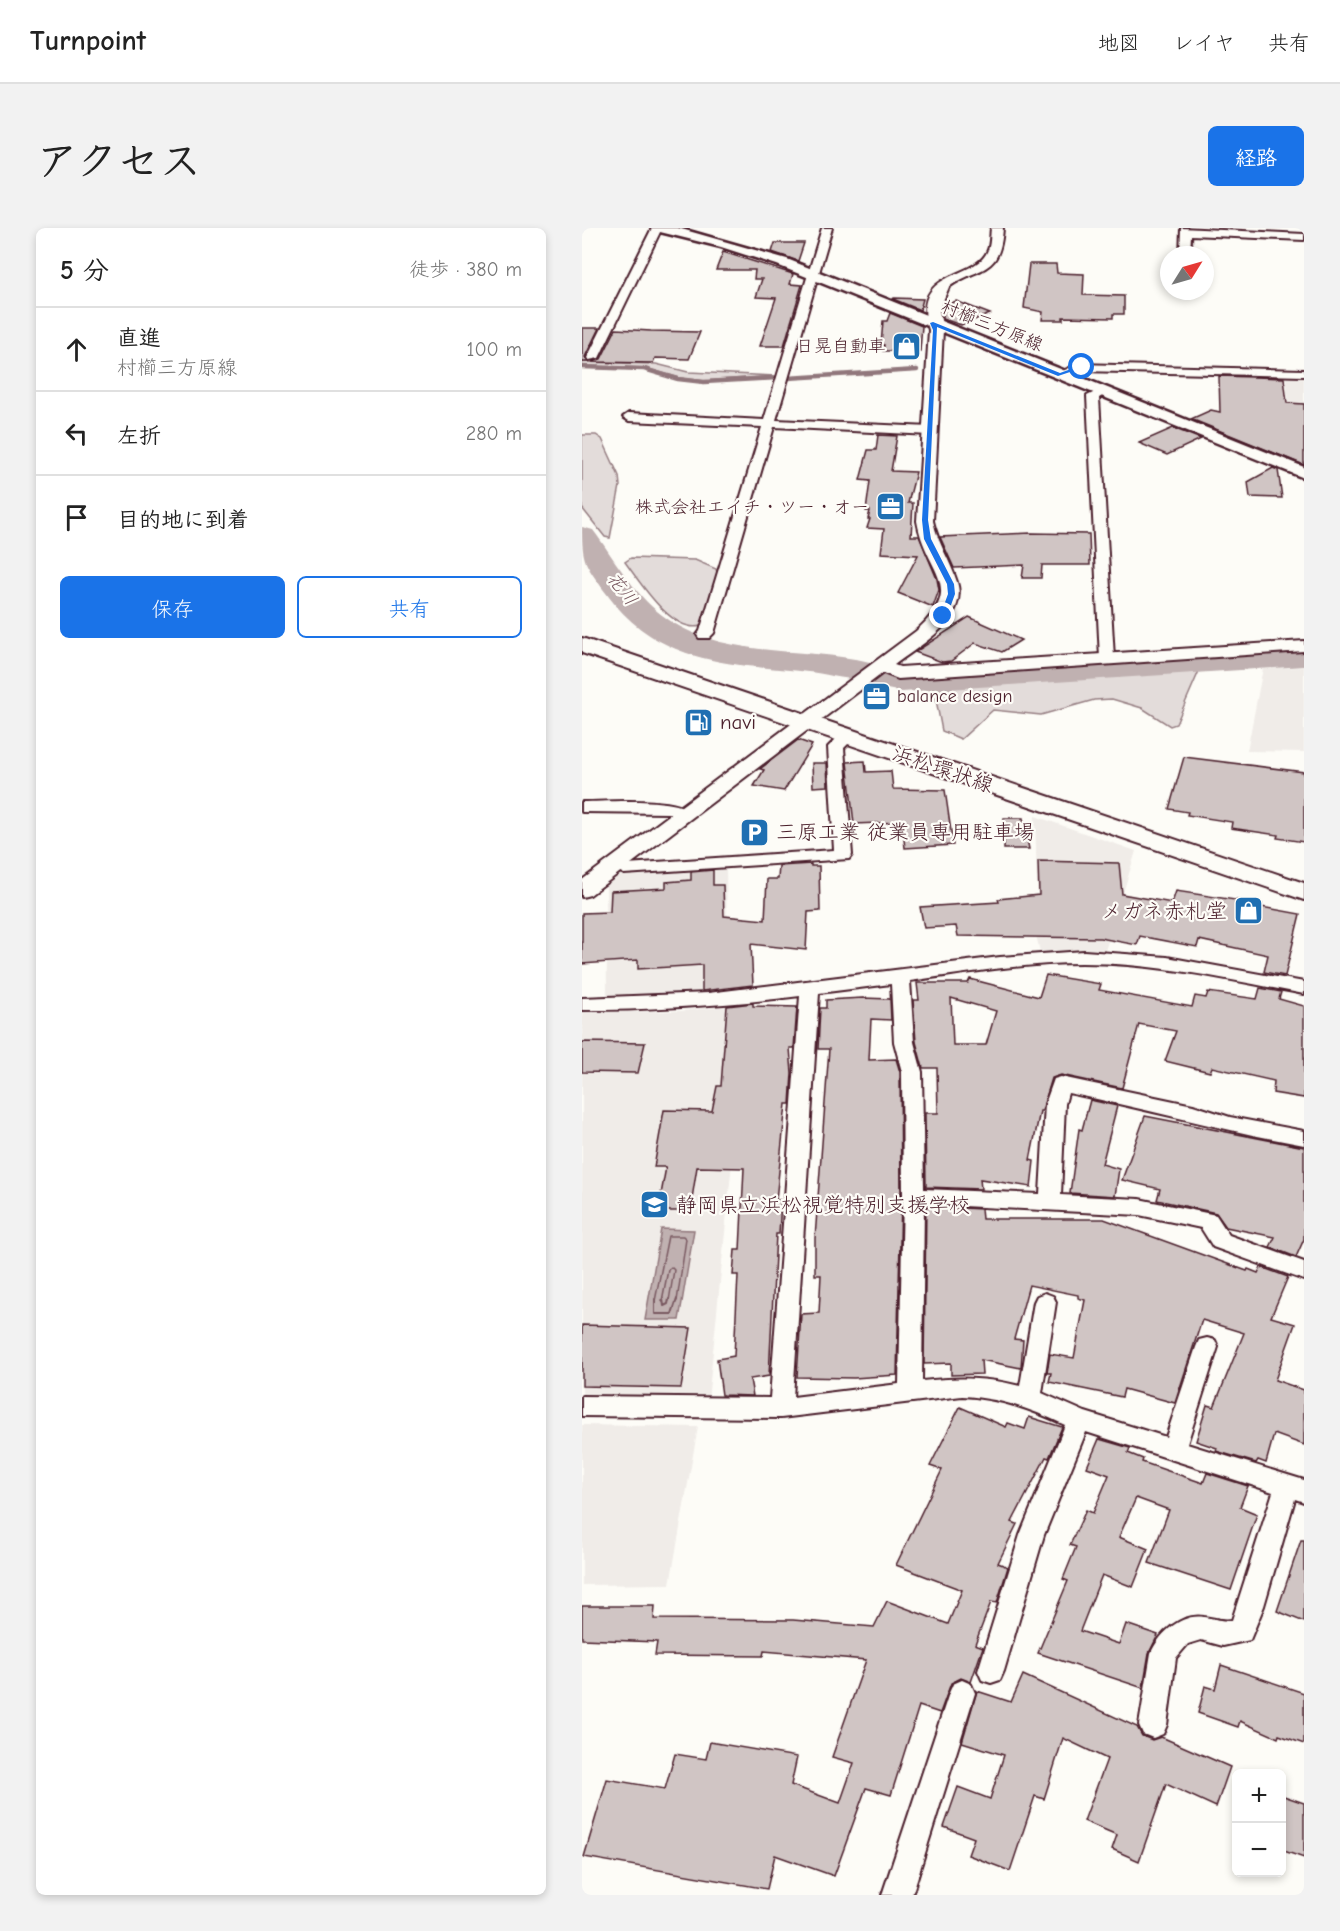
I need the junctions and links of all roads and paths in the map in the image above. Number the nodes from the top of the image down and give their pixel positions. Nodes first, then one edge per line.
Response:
1 (659, 228) edge
2 (827, 228) edge
3 (997, 228) edge
4 (1186, 230) edge
5 (1304, 237) edge
6 (1185, 246) edge
7 (813, 275) junction
8 (933, 323) junction
9 (593, 358) dead end
10 (1304, 373) edge
11 (1060, 375) junction
12 (1103, 392) junction
13 (629, 417) dead end
14 (769, 423) junction
15 (930, 431) junction
16 (1304, 473) edge
17 (704, 635) dead end
18 (583, 643) edge
19 (1304, 646) edge
20 (1107, 658) junction
21 (880, 666) junction
22 (815, 716) junction
23 (848, 736) junction
24 (582, 807) edge
25 (684, 813) junction
26 (616, 865) junction
27 (1304, 872) edge
28 (582, 890) edge
29 (1304, 892) edge
30 (900, 976) junction
31 (810, 988) junction
32 (1304, 988) edge
33 (582, 1004) edge
34 (1304, 1138) edge
35 (914, 1196) junction
36 (1050, 1202) junction
37 (1304, 1271) edge
38 (1045, 1302) dead end
39 (1207, 1347) dead end
40 (910, 1391) junction
41 (1030, 1398) junction
42 (582, 1406) edge
43 (781, 1408) junction
44 (1079, 1420) junction
45 (1174, 1448) junction
46 (1295, 1488) edge
47 (991, 1671) dead end
48 (962, 1693) dead end
49 (1153, 1725) dead end
50 (897, 1895) edge

1 - 7 main road, 村櫛三方原線
1 - 9 street
2 - 7 street
3 - 8 street
4 - 5 street
4 - 6 street
7 - 8 main road, 村櫛三方原線
7 - 14 street
8 - 11 main road, 村櫛三方原線
8 - 15 street
10 - 11 street
11 - 12 main road, 村櫛三方原線
12 - 16 main road, 村櫛三方原線
12 - 20 street
13 - 14 street
14 - 15 street
14 - 17 street
15 - 21 street
18 - 22 main road, 浜松環状線
19 - 20 street
20 - 21 street
21 - 22 street
22 - 23 main road, 浜松環状線
22 - 25 street
22 - 27 main road, 浜松環状線
23 - 26 street
23 - 29 main road, 浜松環状線
24 - 25 street
25 - 26 street
26 - 28 street
30 - 31 street
30 - 32 street
30 - 35 street
31 - 33 street
31 - 43 street
34 - 36 street
35 - 36 street
35 - 40 street
36 - 37 street
38 - 41 street
39 - 45 street
40 - 41 street
40 - 43 street
41 - 44 street
42 - 43 street
44 - 45 street
44 - 47 street
45 - 46 street
46 - 49 street
48 - 50 street

